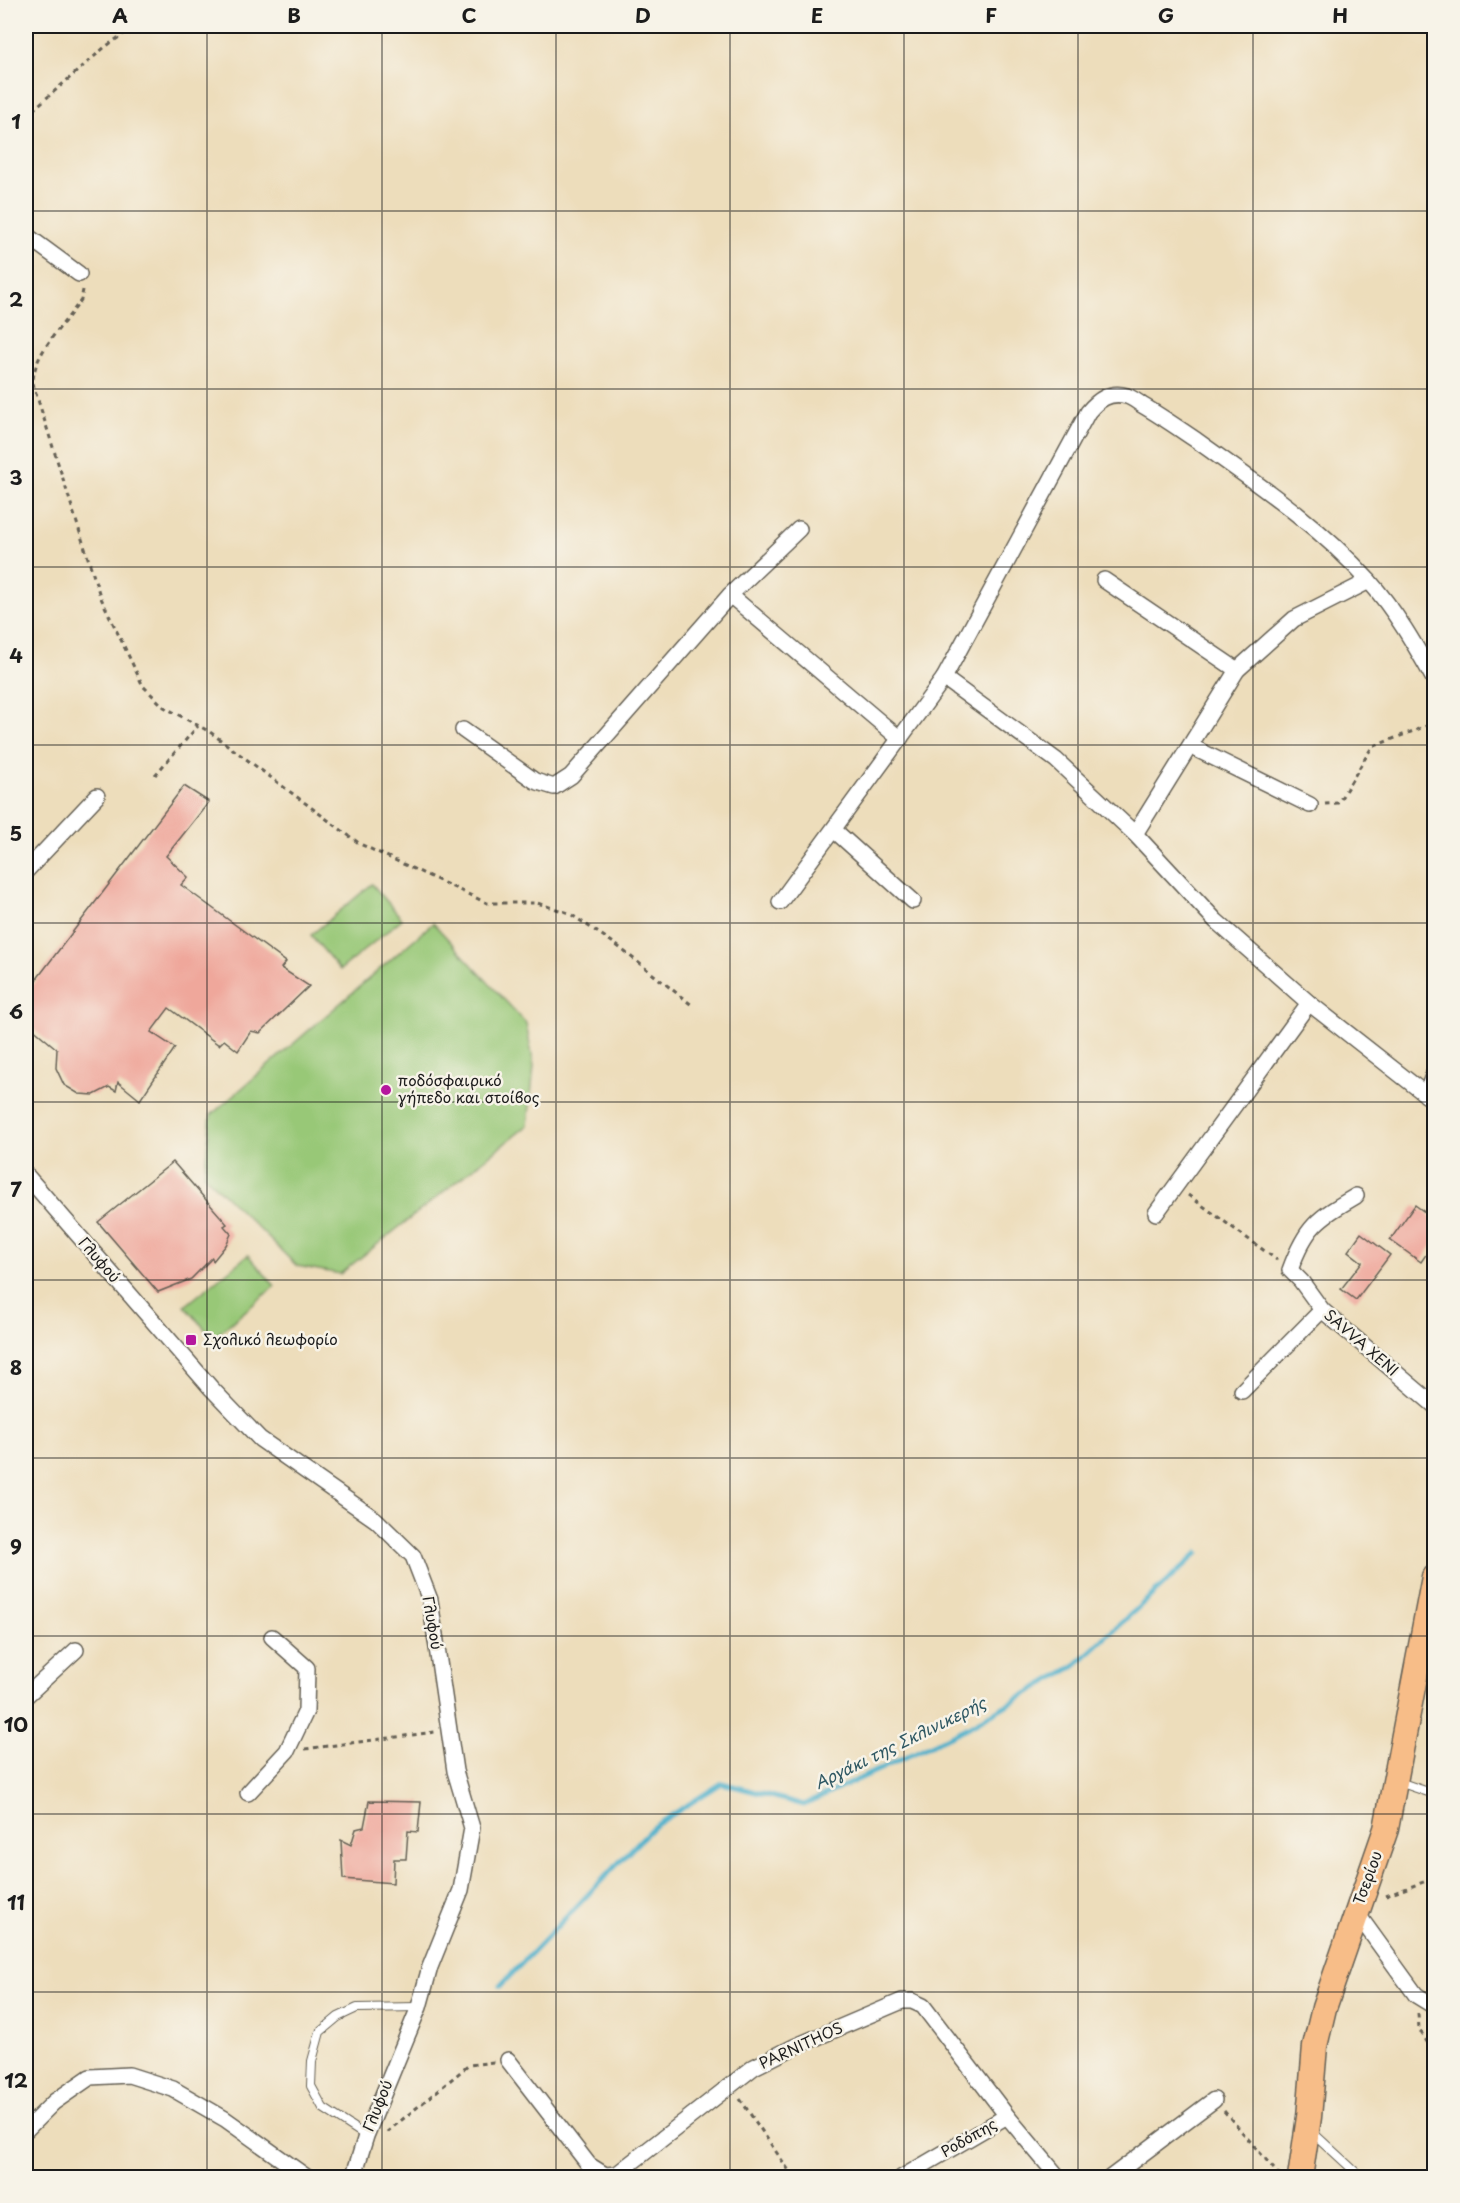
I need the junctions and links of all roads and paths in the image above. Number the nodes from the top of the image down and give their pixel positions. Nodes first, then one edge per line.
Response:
1 (135, 26) edge
2 (26, 116) edge
3 (26, 235) edge
4 (79, 274) joint
5 (799, 529) dead end
6 (1104, 580) dead end
7 (1369, 581) junction
8 (730, 595) junction
9 (1237, 670) junction
10 (944, 678) junction
11 (1434, 679) edge
12 (1434, 723) edge
13 (198, 726) junction
14 (463, 730) dead end
15 (900, 739) junction
16 (1190, 746) junction
17 (155, 775) dead end
18 (98, 796) dead end
19 (1310, 805) joint
20 (834, 830) junction
21 (1135, 834) junction
22 (26, 871) edge
23 (913, 901) dead end
24 (780, 902) dead end
25 (1309, 1003) junction
26 (693, 1006) dead end
27 (1434, 1073) edge
28 (1430, 1098) edge
29 (26, 1175) edge
30 (1176, 1186) junction
31 (1356, 1196) dead end
32 (1156, 1213) dead end
33 (1290, 1270) junction
34 (1322, 1310) junction
35 (1242, 1391) dead end
36 (1434, 1405) edge
37 (1434, 1577) edge
38 (272, 1637) dead end
39 (76, 1650) dead end
40 (26, 1696) edge
41 (449, 1730) junction
42 (287, 1751) junction
43 (1395, 1780) junction
44 (248, 1793) dead end
45 (1434, 1794) edge
46 (1434, 1878) edge
47 (1357, 1909) junction
48 (1416, 1995) junction
49 (1434, 2004) edge
50 (419, 2007) junction
51 (1434, 2053) edge
52 (508, 2060) joint
53 (731, 2085) junction
54 (1214, 2100) joint
55 (1007, 2116) junction
56 (1308, 2128) junction
57 (26, 2130) edge
58 (366, 2136) junction
59 (361, 2153) junction
60 (308, 2178) edge
61 (353, 2178) edge
62 (794, 2178) edge
63 (901, 2178) edge
64 (1059, 2178) edge
65 (1110, 2178) edge
66 (1281, 2178) edge
67 (1300, 2178) edge
68 (1362, 2178) edge

1 - 2 path
3 - 4 street
4 - 13 path
5 - 8 street
6 - 9 street
7 - 9 street
7 - 10 street
7 - 11 street
8 - 14 street
8 - 15 street
9 - 16 street
10 - 15 street
10 - 21 street
12 - 19 path
13 - 17 path
13 - 26 path
15 - 20 street
16 - 19 street
16 - 21 street
18 - 22 street
20 - 23 street
20 - 24 street
21 - 25 street
25 - 28 street
25 - 30 street
27 - 28 street
29 - 41 street, Γλυφού
30 - 32 street
30 - 33 path
31 - 33 street
33 - 34 street, SAVVA XENI
34 - 35 street
34 - 36 street, SAVVA XENI
37 - 43 main road, Τσερίου
38 - 42 street
39 - 40 street
41 - 42 path
41 - 50 street, Γλυφού
42 - 44 street
43 - 45 lane
43 - 47 main road, Τσερίου
46 - 47 path
47 - 48 street
47 - 56 main road, Τσερίου
48 - 49 street
48 - 51 path
50 - 58 street, Γλυφού
50 - 58 lane
52 - 53 street, PARNITHOS
52 - 59 path
53 - 55 street, PARNITHOS
53 - 62 path
54 - 65 street
54 - 66 path
55 - 63 street, Ροδόπης
55 - 64 street, PARNITHOS
56 - 67 main road, Τσερίου
56 - 68 lane
57 - 60 street
58 - 59 street, Γλυφού
59 - 61 street, Γλυφού

